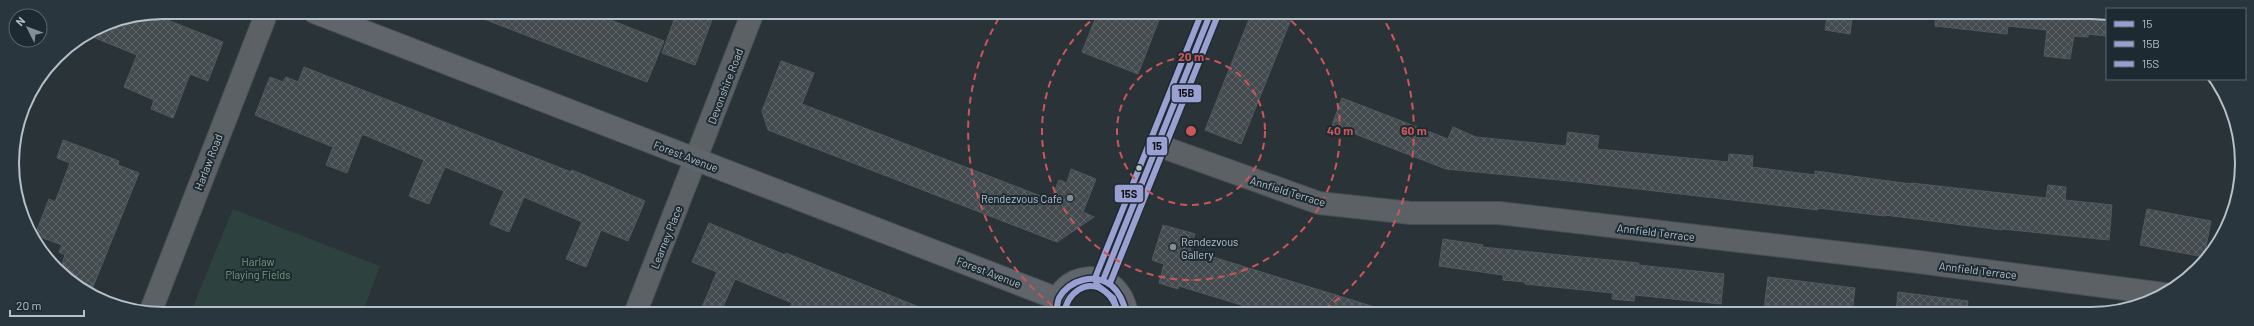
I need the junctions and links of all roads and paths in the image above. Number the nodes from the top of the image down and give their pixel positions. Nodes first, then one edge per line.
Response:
1 (263, 19) edge
2 (332, 19) edge
3 (750, 19) edge
4 (1208, 19) edge
5 (1157, 145) junction
6 (696, 160) junction
7 (1103, 280) junction
8 (2154, 293) edge
9 (152, 307) edge
10 (638, 307) edge
11 (1057, 307) edge
12 (1125, 307) edge

1 - 9 street, Harlaw Road
2 - 6 street, Forest Avenue
3 - 6 street, Devonshire Road
4 - 5 street
5 - 7 street
5 - 8 street, Annfield Terrace
6 - 10 street, Learney Place
6 - 11 street, Forest Avenue
7 - 11 street
7 - 12 street

